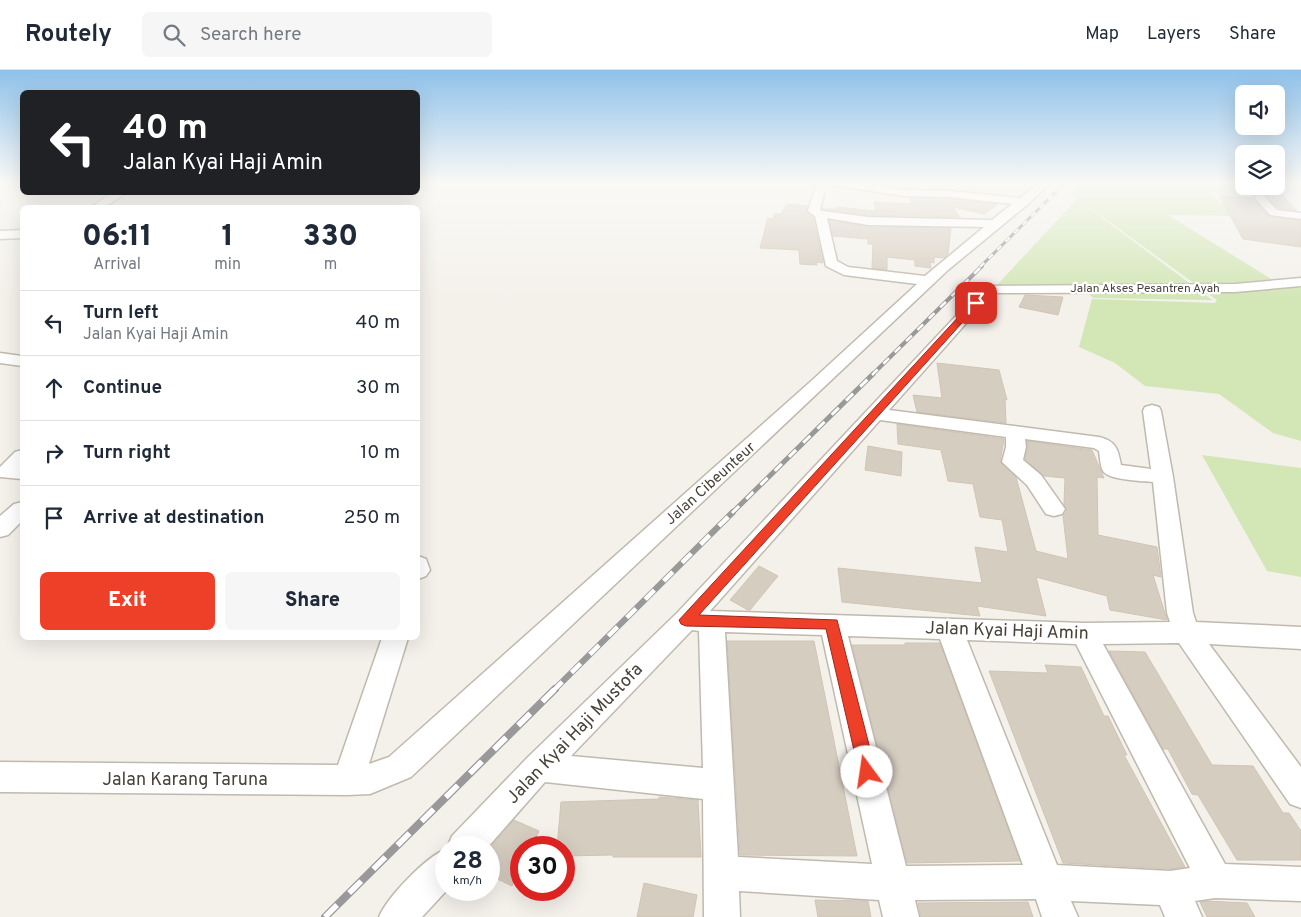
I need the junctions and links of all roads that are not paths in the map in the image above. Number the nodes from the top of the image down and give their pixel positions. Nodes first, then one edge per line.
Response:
1 (822, 222) edge
2 (890, 222) edge
3 (997, 222) edge
4 (994, 224) junction
5 (20, 234) edge
6 (0, 235) edge
7 (928, 281) junction
8 (1301, 282) edge
9 (989, 289) joint
10 (0, 358) edge
11 (20, 361) edge
12 (1152, 411) dead end
13 (876, 414) junction
14 (1015, 431) junction
15 (20, 458) edge
16 (20, 473) edge
17 (1164, 477) junction
18 (1054, 509) dead end
19 (20, 511) edge
20 (0, 529) edge
21 (699, 621) junction
22 (832, 624) junction
23 (949, 628) junction
24 (1186, 632) junction
25 (1084, 634) junction
26 (1301, 638) edge
27 (394, 640) edge
28 (539, 767) junction
29 (0, 777) edge
30 (359, 779) junction
31 (719, 785) junction
32 (1301, 793) edge
33 (475, 836) edge
34 (721, 873) junction
35 (435, 877) edge
36 (1215, 881) junction
37 (1047, 882) junction
38 (894, 883) junction
39 (1301, 884) edge
40 (1177, 902) edge
41 (397, 917) edge
42 (722, 917) edge
43 (901, 917) edge
44 (1060, 917) edge

1 - 7 street
2 - 4 street
3 - 4 street, Jalan Cibeunteur
4 - 7 street, Jalan Cibeunteur
5 - 6 street
7 - 30 street, Jalan Cibeunteur
8 - 9 street, Jalan Akses Pesantren Ayah
9 - 13 street, Jalan Kyai Haji Mustofa
10 - 11 street
12 - 17 street
13 - 14 street
13 - 21 street, Jalan Kyai Haji Mustofa
14 - 17 street
14 - 18 street
15 - 16 street
17 - 24 street
19 - 20 street
21 - 22 street, Jalan Kyai Haji Amin
21 - 28 street, Jalan Kyai Haji Mustofa
21 - 31 street
22 - 23 street, Jalan Kyai Haji Amin
22 - 38 street
23 - 25 street, Jalan Kyai Haji Amin
23 - 37 street
24 - 25 street, Jalan Kyai Haji Amin
24 - 26 street, Jalan Kyai Haji Amin
24 - 32 street
25 - 36 street
27 - 30 street
28 - 31 street
28 - 33 street, Jalan Kyai Haji Mustofa
29 - 30 street, Jalan Karang Taruna
31 - 34 street
34 - 38 street
34 - 42 street
35 - 41 street
36 - 39 street
36 - 40 street
37 - 38 street
37 - 40 street
37 - 44 street
38 - 43 street

